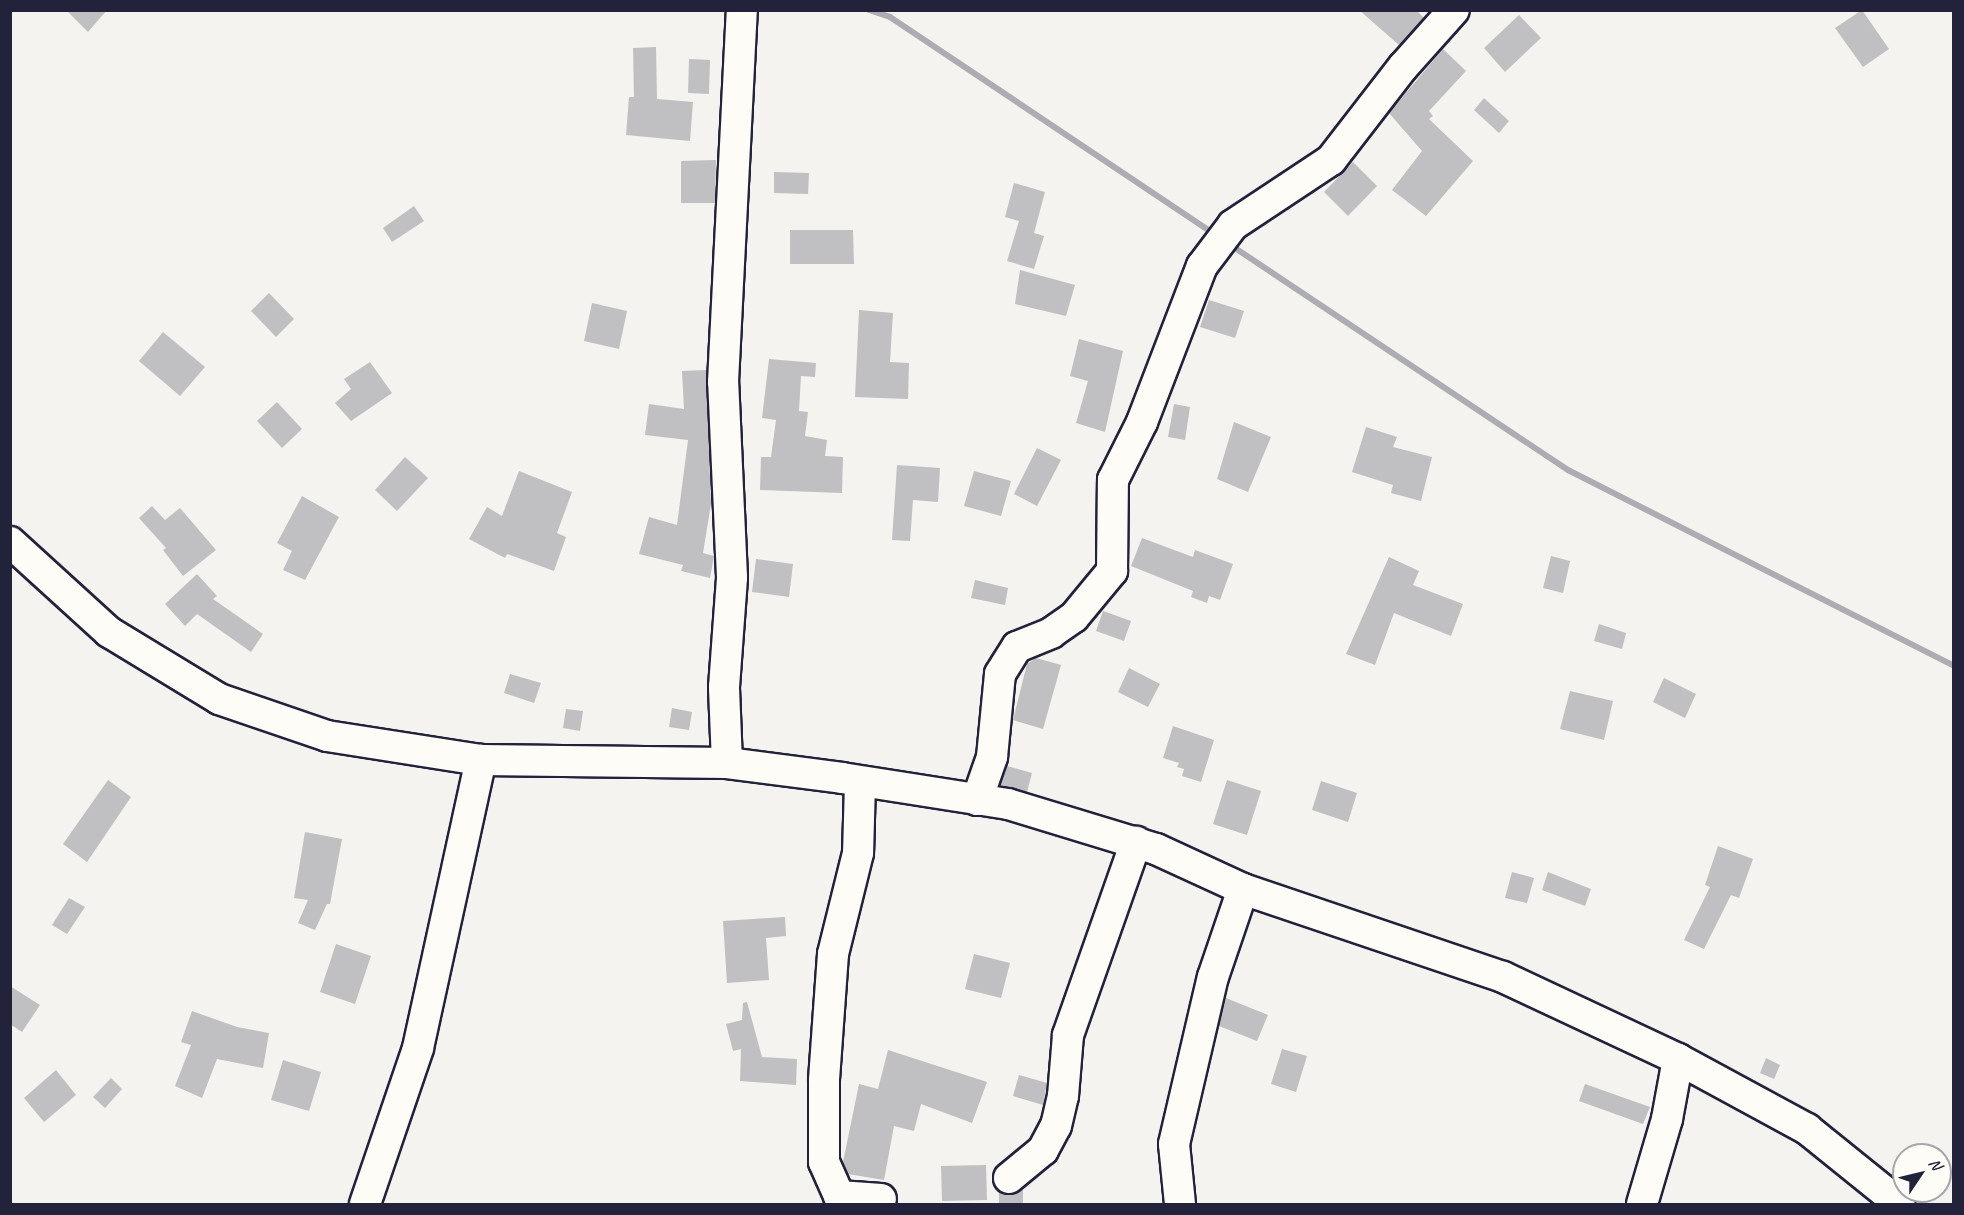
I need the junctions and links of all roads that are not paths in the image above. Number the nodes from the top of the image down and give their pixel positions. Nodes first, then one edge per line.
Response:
1 (1454, 10) edge
2 (741, 12) edge
3 (10, 542) edge
4 (481, 760) junction
5 (727, 763) junction
6 (860, 783) junction
7 (977, 800) junction
8 (1136, 842) junction
9 (1244, 889) junction
10 (1678, 1059) junction
11 (1009, 1178) dead end
12 (881, 1199) dead end
13 (365, 1204) edge
14 (1180, 1204) edge
15 (1642, 1204) edge
16 (1900, 1204) edge

1 - 7 street
2 - 5 street
3 - 4 street
4 - 5 street
4 - 13 street
5 - 6 street
6 - 7 street
6 - 12 street
7 - 8 street
8 - 9 street
8 - 11 street
9 - 10 street
9 - 14 street
10 - 15 street
10 - 16 street

